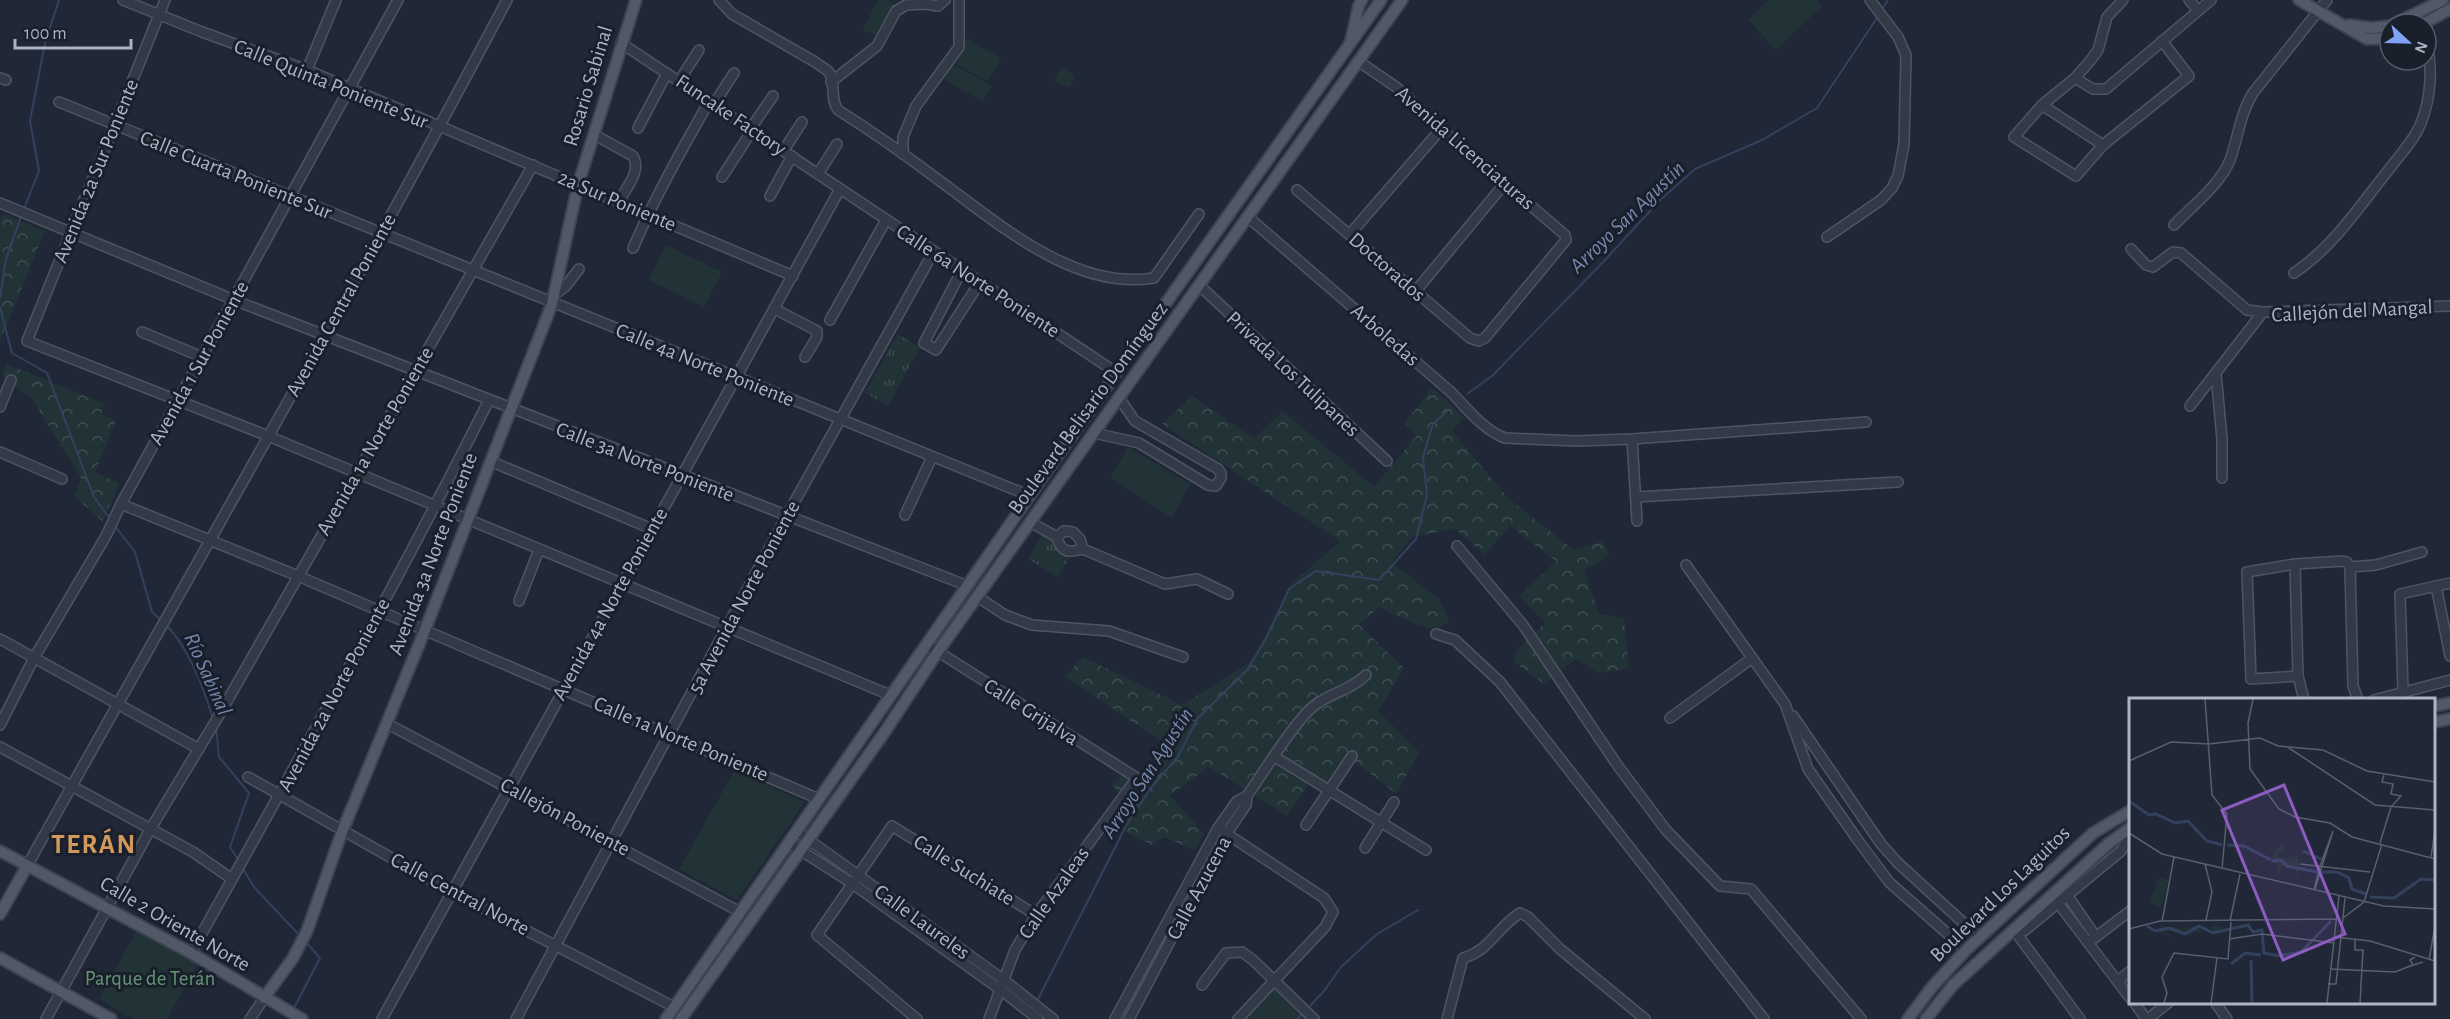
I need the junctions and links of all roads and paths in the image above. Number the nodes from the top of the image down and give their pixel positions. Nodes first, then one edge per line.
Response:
1 (123, 0) edge
2 (165, 0) edge
3 (336, 0) edge
4 (398, 0) edge
5 (507, 0) edge
6 (636, 0) edge
7 (718, 0) edge
8 (945, 0) edge
9 (959, 0) edge
10 (1362, 0) edge
11 (1381, 0) edge
12 (1402, 0) edge
13 (2123, 0) edge
14 (2189, 0) edge
15 (2211, 0) edge
16 (2299, 0) edge
17 (2327, 0) edge
18 (2443, 0) edge
19 (1873, 3) edge
20 (2198, 10) junction
21 (2317, 11) junction
22 (2419, 12) edge
23 (159, 15) junction
24 (2337, 22) junction
25 (2378, 26) edge
26 (2378, 39) edge
27 (2162, 41) junction
28 (621, 43) junction
29 (1349, 46) junction
30 (699, 50) dead end
31 (1339, 61) junction
32 (1355, 65) junction
33 (307, 70) junction
34 (2430, 72) edge
35 (667, 73) junction
36 (734, 73) dead end
37 (2075, 78) junction
38 (679, 81) junction
39 (831, 82) junction
40 (350, 88) junction
41 (772, 96) dead end
42 (59, 102) dead end
43 (712, 102) junction
44 (2042, 105) junction
45 (802, 122) dead end
46 (115, 126) junction
47 (440, 128) junction
48 (638, 128) dead end
49 (752, 129) junction
50 (1441, 129) junction
51 (593, 134) junction
52 (837, 144) dead end
53 (2103, 145) junction
54 (784, 150) junction
55 (903, 154) junction
56 (792, 156) junction
57 (533, 165) junction
58 (818, 174) junction
59 (723, 177) dead end
60 (1505, 183) junction
61 (578, 185) junction
62 (840, 189) junction
63 (1297, 190) dead end
64 (291, 195) junction
65 (770, 196) dead end
66 (619, 201) junction
67 (0, 203) edge
68 (648, 213) junction
69 (1199, 214) dead end
70 (1248, 217) junction
71 (886, 220) junction
72 (2174, 225) dead end
73 (71, 233) junction
74 (380, 234) junction
75 (1350, 234) junction
76 (1827, 237) dead end
77 (633, 248) dead end
78 (2131, 249) dead end
79 (934, 251) junction
80 (579, 269) dead end
81 (962, 270) junction
82 (474, 271) junction
83 (2294, 273) dead end
84 (793, 276) junction
85 (980, 282) junction
86 (1200, 286) junction
87 (1415, 292) junction
88 (553, 299) junction
89 (234, 300) junction
90 (2450, 306) edge
91 (775, 309) junction
92 (942, 310) junction
93 (2263, 312) junction
94 (956, 318) junction
95 (830, 320) dead end
96 (142, 332) dead end
97 (324, 335) junction
98 (1479, 341) joint
99 (202, 357) junction
100 (805, 357) dead end
101 (415, 370) junction
102 (1117, 373) junction
103 (2216, 374) junction
104 (736, 378) junction
105 (11, 380) dead end
106 (1119, 399) junction
107 (489, 400) junction
108 (178, 402) junction
109 (2190, 406) dead end
110 (0, 407) edge
111 (511, 409) junction
112 (841, 420) junction
113 (1866, 422) dead end
114 (1094, 433) junction
115 (268, 436) junction
116 (1632, 439) junction
117 (0, 452) edge
118 (932, 457) junction
119 (490, 461) junction
120 (1387, 461) dead end
121 (357, 473) junction
122 (680, 475) junction
123 (2222, 478) dead end
124 (62, 479) dead end
125 (1898, 482) dead end
126 (1030, 496) junction
127 (1636, 497) junction
128 (121, 504) junction
129 (435, 507) junction
130 (905, 515) dead end
131 (786, 517) junction
132 (1637, 520) dead end
133 (467, 521) junction
134 (1030, 522) junction
135 (652, 529) junction
136 (1057, 537) junction
137 (211, 540) junction
138 (1457, 546) dead end
139 (1083, 549) junction
140 (539, 550) junction
141 (2422, 552) dead end
142 (2295, 564) junction
143 (1686, 565) dead end
144 (2350, 567) junction
145 (298, 576) junction
146 (622, 583) junction
147 (2450, 583) edge
148 (968, 586) junction
149 (2436, 586) junction
150 (1228, 594) dead end
151 (978, 597) junction
152 (519, 601) dead end
153 (379, 612) junction
154 (727, 627) junction
155 (425, 630) junction
156 (2448, 631) edge
157 (1436, 634) dead end
158 (0, 639) edge
159 (926, 644) junction
160 (937, 653) junction
161 (2450, 656) edge
162 (1184, 657) dead end
163 (34, 658) junction
164 (1751, 659) junction
165 (1366, 675) dead end
166 (2298, 676) junction
167 (2450, 680) edge
168 (563, 688) junction
169 (2403, 690) junction
170 (890, 695) junction
171 (2304, 698) edge
172 (2358, 698) edge
173 (2377, 698) edge
174 (118, 703) junction
175 (2450, 703) edge
176 (1785, 704) junction
177 (2435, 706) edge
178 (1670, 718) dead end
179 (2450, 719) edge
180 (2435, 722) edge
181 (388, 724) junction
182 (0, 725) edge
183 (669, 734) junction
184 (0, 747) edge
185 (199, 749) junction
186 (1352, 756) dead end
187 (1275, 757) junction
188 (248, 777) dead end
189 (1137, 778) joint
190 (72, 785) junction
191 (509, 787) junction
192 (1329, 790) junction
193 (1247, 796) junction
194 (280, 797) junction
195 (819, 799) junction
196 (1394, 802) dead end
197 (2129, 812) edge
198 (1381, 822) junction
199 (1306, 825) dead end
200 (151, 828) junction
201 (1218, 828) junction
202 (2129, 829) edge
203 (342, 832) junction
204 (798, 832) junction
205 (1227, 833) junction
206 (2129, 838) edge
207 (808, 840) junction
208 (611, 842) junction
209 (789, 843) junction
210 (1365, 848) dead end
211 (0, 850) edge
212 (1426, 850) dead end
213 (800, 851) junction
214 (27, 866) junction
215 (233, 876) junction
216 (856, 880) junction
217 (452, 892) junction
218 (2067, 895) junction
219 (2058, 903) junction
220 (108, 907) junction
221 (742, 912) junction
222 (2129, 912) edge
223 (0, 914) edge
224 (1036, 915) junction
225 (2014, 930) junction
226 (1980, 938) junction
227 (2093, 939) junction
228 (556, 945) junction
229 (1966, 950) junction
230 (191, 953) junction
231 (0, 958) edge
232 (2129, 972) edge
233 (1275, 980) junction
234 (2118, 981) junction
235 (1002, 985) junction
236 (1202, 986) dead end
237 (60, 991) junction
238 (2129, 997) edge
239 (264, 998) junction
240 (2135, 1004) edge
241 (2166, 1004) edge
242 (2216, 1004) edge
243 (674, 1007) junction
244 (1045, 1017) edge
245 (46, 1019) edge
246 (111, 1019) edge
247 (250, 1019) edge
248 (302, 1019) edge
249 (382, 1019) edge
250 (516, 1019) edge
251 (666, 1019) edge
252 (681, 1019) edge
253 (916, 1019) edge
254 (989, 1019) edge
255 (1115, 1019) edge
256 (1129, 1019) edge
257 (1238, 1019) edge
258 (1314, 1019) edge
259 (1447, 1019) edge
260 (1645, 1019) edge
261 (1764, 1019) edge
262 (1861, 1019) edge
263 (1908, 1019) edge
264 (1926, 1019) edge
265 (2080, 1019) edge
266 (2146, 1019) edge
267 (2227, 1019) edge

1 - 23 street, Calle Quinta Poniente Sur
2 - 23 street, Avenida 2a Sur Poniente
3 - 33 street
4 - 40 street, Avenida 1 Sur Poniente
5 - 47 street, Avenida Central Poniente
6 - 28 main road, Rosario Sabinal
7 - 39 street
8 - 39 street
9 - 55 street
10 - 29 main road
11 - 29 main road, Boulevard Belisario Domínguez
12 - 32 main road, Boulevard Belisario Domínguez
13 - 37 street
14 - 20 street
15 - 20 street
16 - 21 main road
17 - 21 street
18 - 22 main road
19 - 76 street
20 - 27 street
21 - 24 main road
21 - 72 street
23 - 33 street, Calle Quinta Poniente Sur
23 - 46 street, Avenida 2a Sur Poniente
24 - 25 main road
24 - 26 main road
27 - 37 street
27 - 53 street
28 - 35 street, Funcake Factory
28 - 51 main road, Rosario Sabinal
29 - 31 main road, Boulevard Belisario Domínguez
30 - 38 street
31 - 32 main road
31 - 102 main road, Boulevard Belisario Domínguez
32 - 50 street, Avenida Licenciaturas
32 - 70 main road, Boulevard Belisario Domínguez
33 - 40 street, Calle Quinta Poniente Sur
34 - 83 street
35 - 38 street, Funcake Factory
35 - 48 street
36 - 43 street
37 - 44 street
38 - 43 street, Funcake Factory
39 - 55 street
40 - 47 street, Calle Quinta Poniente Sur
40 - 64 street, Avenida 1 Sur Poniente
41 - 49 street
42 - 46 street, Calle Cuarta Poniente Sur
43 - 49 street, Funcake Factory
43 - 68 street
44 - 53 street
44 - 53 street
45 - 54 street
46 - 64 street, Calle Cuarta Poniente Sur
46 - 73 street, Avenida 2a Sur Poniente
47 - 57 street, 2a Sur Poniente
47 - 74 street, Avenida Central Poniente
49 - 54 street, Funcake Factory
49 - 59 street
50 - 60 street, Avenida Licenciaturas
50 - 75 street
51 - 61 main road, Rosario Sabinal
51 - 66 street
52 - 58 street
54 - 56 street, Funcake Factory
55 - 69 street
56 - 58 street, Funcake Factory
56 - 65 street
57 - 61 street, 2a Sur Poniente
57 - 82 street, Avenida 1a Norte Poniente
58 - 62 street, Funcake Factory
60 - 87 street
60 - 98 street, Avenida Licenciaturas
61 - 66 street, 2a Sur Poniente
61 - 88 main road, Avenida 3a Norte Poniente
62 - 71 street, Calle 6a Norte Poniente
62 - 84 street, Avenida 4a Norte Poniente
63 - 75 street, Doctorados
64 - 74 street, Calle Cuarta Poniente Sur
64 - 89 street, Avenida 1 Sur Poniente
66 - 68 street, 2a Sur Poniente
67 - 73 street, Calle 3a Norte Poniente
68 - 77 street
68 - 84 street, 2a Sur Poniente
70 - 86 main road, Boulevard Belisario Domínguez
70 - 116 street, Arboledas
71 - 79 street, Calle 6a Norte Poniente
71 - 95 street
73 - 89 street, Calle 3a Norte Poniente
73 - 108 street, Avenida 2a Sur Poniente
74 - 82 street, Calle 4a Norte Poniente
74 - 97 street, Avenida Central Poniente
75 - 87 street, Doctorados
78 - 93 street
79 - 81 street, Calle 6a Norte Poniente
79 - 112 street, 5a Avenida Norte Poniente
80 - 88 street
81 - 85 street, Calle 6a Norte Poniente
81 - 92 street
82 - 88 street, Calle 4a Norte Poniente
82 - 101 street, Avenida 1a Norte Poniente
84 - 91 street, Avenida 4a Norte Poniente
85 - 94 street
85 - 102 street, Calle 6a Norte Poniente
86 - 106 main road, Boulevard Belisario Domínguez
86 - 120 street, Privada Los Tulipanes
87 - 98 street, Doctorados
88 - 104 street, Calle 4a Norte Poniente
88 - 111 main road, Avenida 3a Norte Poniente
89 - 97 street, Calle 3a Norte Poniente
89 - 99 street, Avenida 1 Sur Poniente
90 - 93 street, Callejón del Mangal
91 - 100 street
91 - 104 street, Avenida 4a Norte Poniente
92 - 94 street
92 - 94 street
93 - 103 street, Callejón del Mangal
96 - 99 street
97 - 101 street, Calle 3a Norte Poniente
97 - 115 street, Avenida Central Poniente
99 - 108 street, Avenida 1 Sur Poniente
101 - 107 street, Calle 3a Norte Poniente
101 - 121 street, Avenida 1a Norte Poniente
102 - 126 main road, Boulevard Belisario Domínguez
103 - 109 street, Callejón del Mangal
103 - 123 street
104 - 112 street, Calle 4a Norte Poniente
104 - 122 street, Avenida 4a Norte Poniente
105 - 110 street
106 - 114 main road, Boulevard Belisario Domínguez
106 - 114 street
107 - 111 street, Calle 3a Norte Poniente
107 - 129 street, Avenida 2a Norte Poniente
108 - 115 street
108 - 128 street, Avenida 1 Sur Poniente
111 - 119 main road, Avenida 3a Norte Poniente
111 - 122 street, Calle 3a Norte Poniente
112 - 118 street, Calle 4a Norte Poniente
112 - 131 street, 5a Avenida Norte Poniente
113 - 116 street, Arboledas
114 - 134 main road, Boulevard Belisario Domínguez
115 - 121 street
115 - 137 street, Avenida Central Poniente
116 - 127 street
117 - 124 street
118 - 126 street, Calle 4a Norte Poniente
118 - 130 street
119 - 133 main road, Avenida 3a Norte Poniente
119 - 135 street
121 - 129 street
121 - 145 street, Avenida 1a Norte Poniente
122 - 131 street, Calle 3a Norte Poniente
122 - 135 street, Avenida 4a Norte Poniente
125 - 127 street
126 - 148 main road, Boulevard Belisario Domínguez
127 - 132 street
128 - 137 street, Calle 1a Norte Poniente
128 - 163 street, Avenida 1 Sur Poniente
129 - 133 street
129 - 153 street, Avenida 2a Norte Poniente
131 - 148 street, Calle 3a Norte Poniente
131 - 154 street, 5a Avenida Norte Poniente
133 - 140 street
133 - 155 main road, Avenida 3a Norte Poniente
134 - 136 street
134 - 151 main road, Boulevard Belisario Domínguez
135 - 146 street, Avenida 4a Norte Poniente
136 - 139 street
136 - 139 street
137 - 145 street, Calle 1a Norte Poniente
137 - 174 street, Avenida Central Poniente
138 - 262 street
139 - 150 street
140 - 146 street
140 - 152 street
141 - 144 street
142 - 144 street
142 - 166 street
142 - 166 street
143 - 164 street
144 - 172 street
145 - 153 street, Calle 1a Norte Poniente
145 - 185 street, Avenida 1a Norte Poniente
146 - 154 street
146 - 168 street, Avenida 4a Norte Poniente
147 - 149 street
148 - 159 main road, Boulevard Belisario Domínguez
149 - 156 street
149 - 169 street
151 - 160 main road, Boulevard Belisario Domínguez
151 - 162 street
153 - 155 street, Calle 1a Norte Poniente
153 - 194 street, Avenida 2a Norte Poniente
154 - 170 street
154 - 183 street, 5a Avenida Norte Poniente
155 - 168 street, Calle 1a Norte Poniente
155 - 181 main road, Avenida 3a Norte Poniente
156 - 161 street
157 - 261 street
158 - 163 street
159 - 160 street, Calle Grijalva
159 - 170 main road, Boulevard Belisario Domínguez
160 - 189 street, Calle Grijalva
160 - 207 main road, Boulevard Belisario Domínguez
163 - 174 street
163 - 182 street, Avenida 1 Sur Poniente
164 - 176 street
164 - 178 street
165 - 187 street
166 - 171 street
167 - 169 street
168 - 183 street, Calle 1a Norte Poniente
168 - 191 street, Avenida 4a Norte Poniente
169 - 173 street
170 - 195 main road, Boulevard Belisario Domínguez
174 - 185 street
174 - 190 street, Avenida Central Poniente
175 - 177 main road
176 - 226 street
176 - 229 street
179 - 180 main road
181 - 191 street, Callejón Poniente
181 - 203 main road, Avenida 3a Norte Poniente
183 - 195 street, Calle 1a Norte Poniente
183 - 208 street, 5a Avenida Norte Poniente
184 - 190 street
185 - 200 street
186 - 192 street
187 - 192 street
187 - 193 street
188 - 194 street, Calle Central Norte
189 - 224 street, Calle Azaleas
190 - 200 street
190 - 214 street, Avenida Central Poniente
191 - 208 street, Callejón Poniente
191 - 217 street, Avenida 4a Norte Poniente
192 - 198 street
192 - 199 street
193 - 201 street, Calle Azucena
193 - 205 street, Calle Azucena
194 - 203 street, Calle Central Norte
194 - 215 street, Avenida 2a Norte Poniente
195 - 204 main road, Boulevard Belisario Domínguez
196 - 198 street
197 - 226 main road, Boulevard Los Laguitos
198 - 210 street
198 - 212 street
200 - 215 street
200 - 220 street
201 - 205 street
201 - 255 street, Calle Azucena
202 - 225 main road, Boulevard Los Laguitos
203 - 217 street, Calle Central Norte
203 - 239 main road, Avenida 3a Norte Poniente
204 - 207 street, Calle Laureles
204 - 209 main road, Boulevard Belisario Domínguez
205 - 233 street
205 - 256 street, Calle Azucena
206 - 218 street
207 - 213 main road, Boulevard Belisario Domínguez
207 - 216 street, Calle Laureles
208 - 221 street, Callejón Poniente
208 - 228 street, 5a Avenida Norte Poniente
209 - 213 street, Calle Laureles
209 - 221 main road, Boulevard Belisario Domínguez
211 - 214 main road, Calle 2 Oriente Norte
213 - 216 street, Calle Laureles
213 - 252 main road, Boulevard Belisario Domínguez
214 - 220 main road, Calle 2 Oriente Norte
214 - 223 main road
215 - 230 street, Avenida 2a Norte Poniente
216 - 224 street, Calle Suchiate
216 - 235 street, Calle Laureles
216 - 253 street
217 - 228 street, Calle Central Norte
217 - 249 street, Avenida 4a Norte Poniente
218 - 219 street
218 - 227 street
219 - 225 street
219 - 227 street
220 - 230 main road, Calle 2 Oriente Norte
220 - 237 street
221 - 243 main road, Boulevard Belisario Domínguez
222 - 227 street
224 - 235 street, Calle Azaleas
225 - 264 main road, Boulevard Los Laguitos
225 - 265 street
226 - 229 main road, Boulevard Los Laguitos
227 - 234 street
228 - 243 street, Calle Central Norte
228 - 250 street, 5a Avenida Norte Poniente
229 - 263 main road, Boulevard Los Laguitos
230 - 239 main road, Calle 2 Oriente Norte
231 - 237 main road
232 - 234 street
233 - 236 street
233 - 257 street
233 - 258 street
234 - 238 street
235 - 244 street, Calle Laureles
235 - 254 street, Calle Azaleas
237 - 245 street
237 - 246 main road
239 - 247 street
239 - 248 main road, Calle 2 Oriente Norte
240 - 266 street
241 - 266 street
242 - 267 street
243 - 251 main road, Boulevard Belisario Domínguez
259 - 260 street

